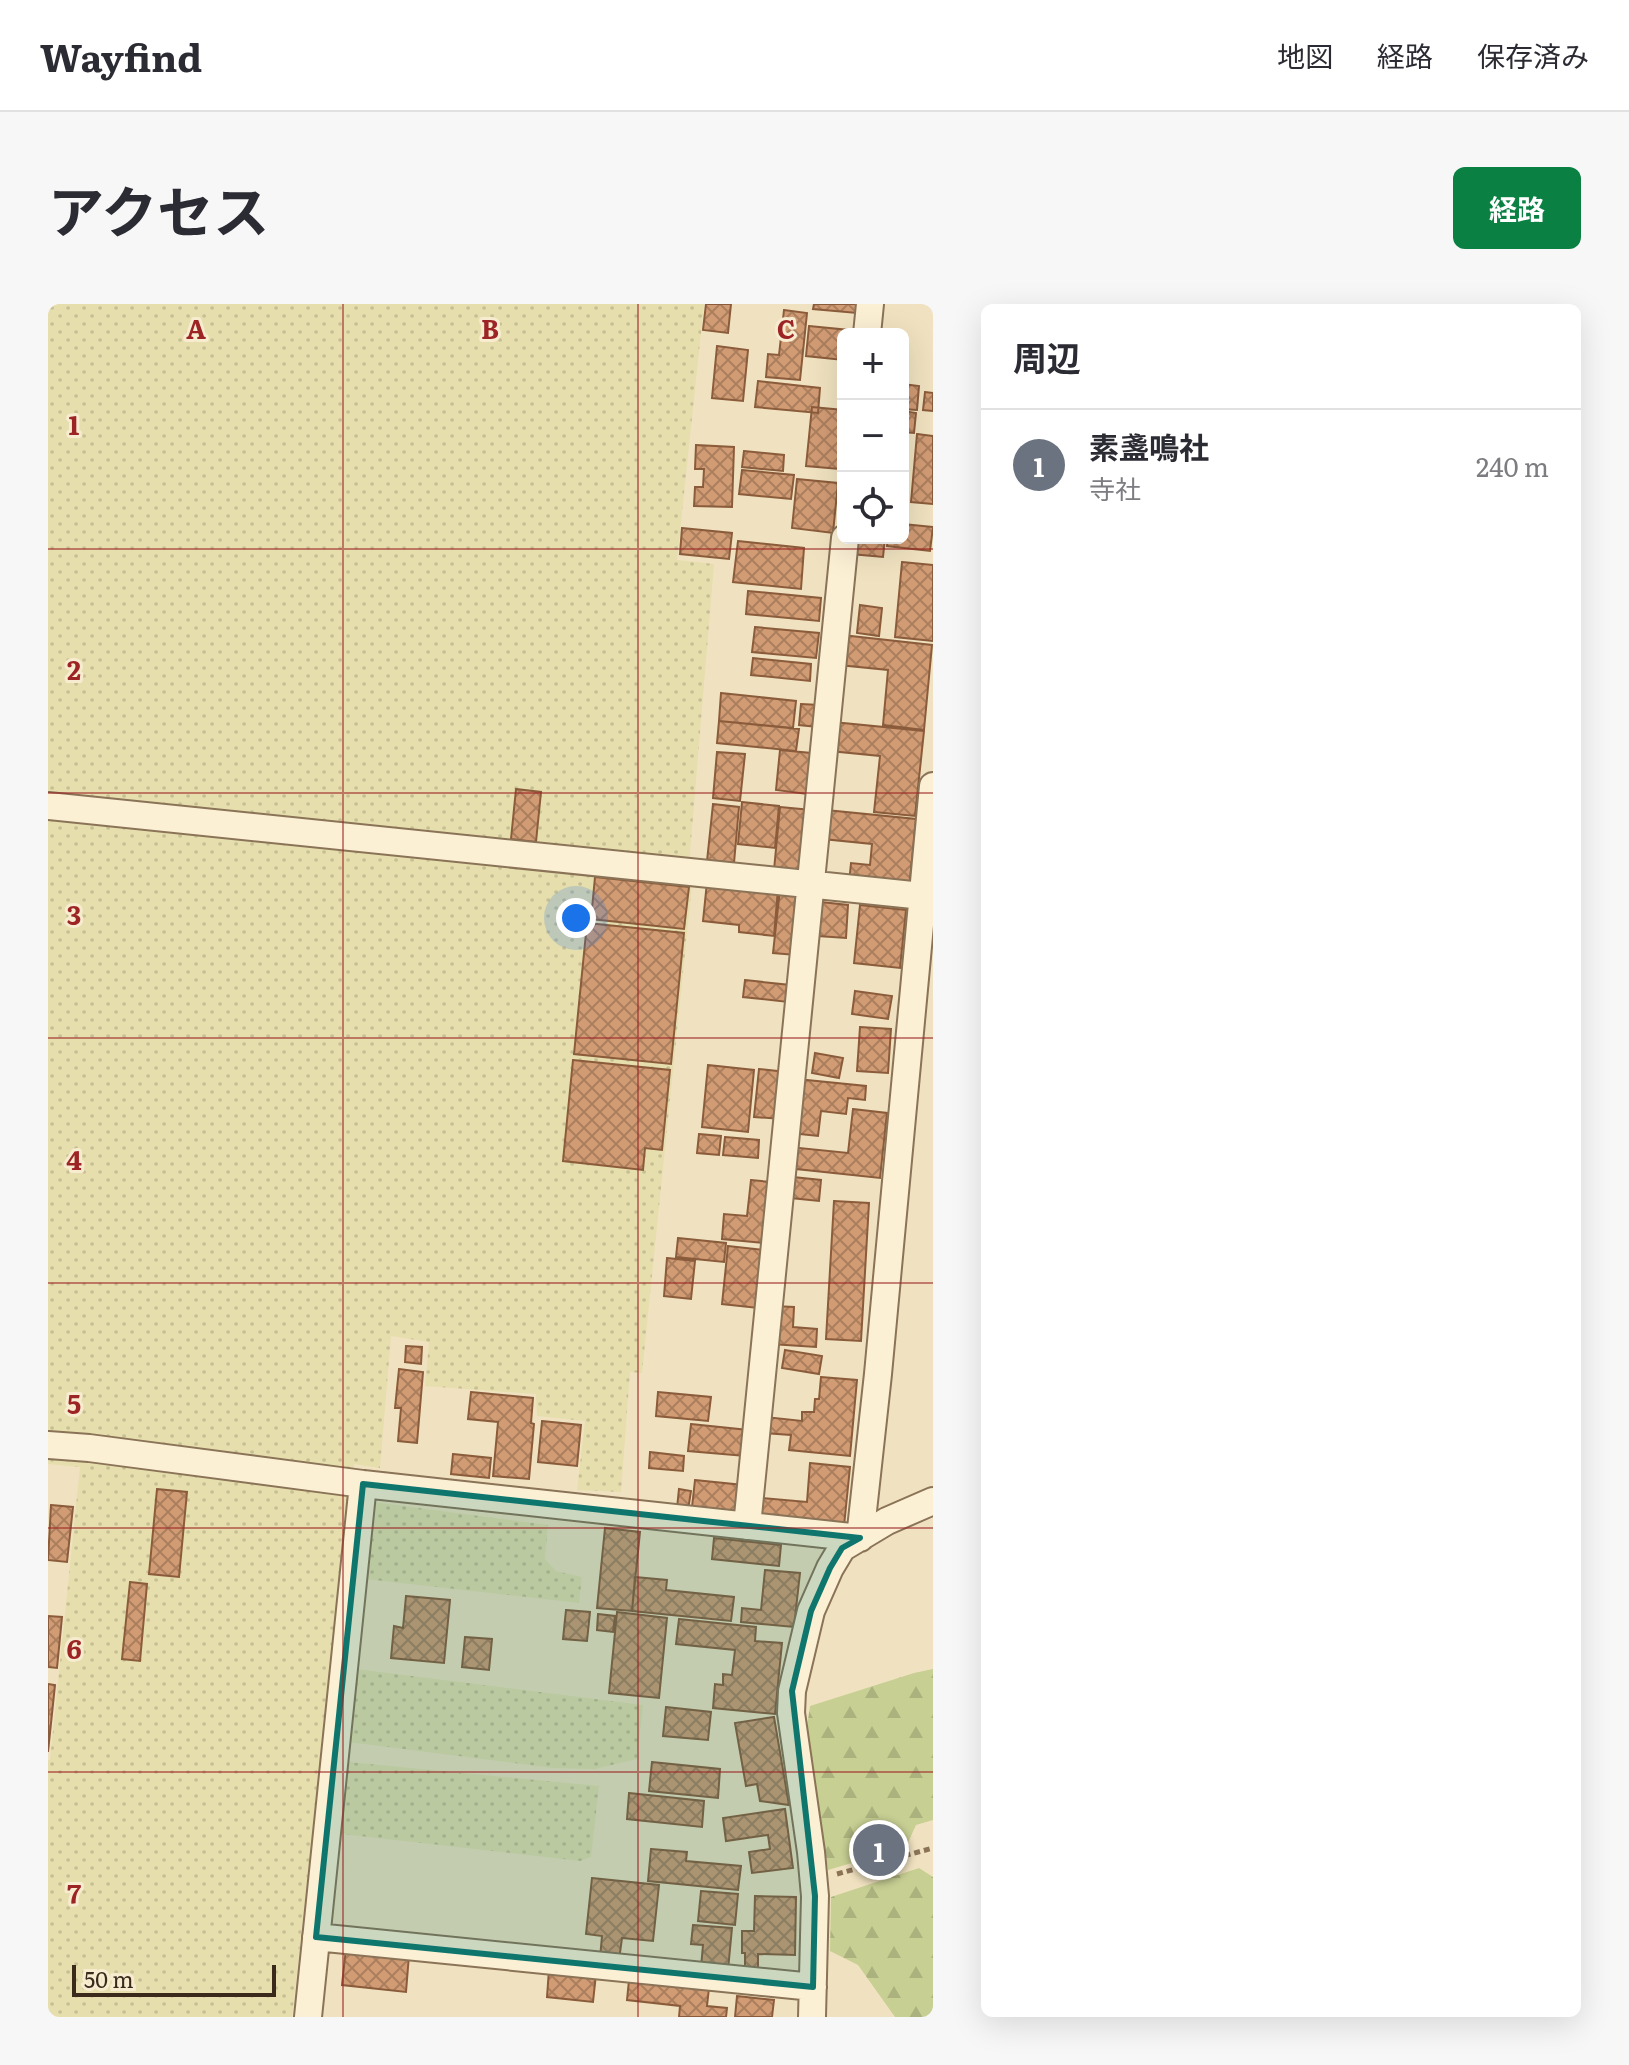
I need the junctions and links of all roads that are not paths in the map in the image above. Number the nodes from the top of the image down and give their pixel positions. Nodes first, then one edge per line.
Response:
1 (870, 304) edge
2 (868, 328) edge
3 (844, 544) edge
4 (933, 786) edge
5 (48, 806) edge
6 (811, 885) junction
7 (927, 896) edge
8 (48, 1445) edge
9 (363, 1484) junction
10 (933, 1501) edge
11 (747, 1526) junction
12 (860, 1538) junction
13 (316, 1937) junction
14 (813, 1987) junction
15 (308, 2017) edge
16 (812, 2017) edge

1 - 2 street
3 - 6 street
4 - 7 street
5 - 6 street
6 - 7 street
6 - 11 street
7 - 12 street
8 - 9 street
9 - 11 street
9 - 13 street
10 - 12 street
11 - 12 street
12 - 14 street
13 - 14 street
13 - 15 street
14 - 16 street

